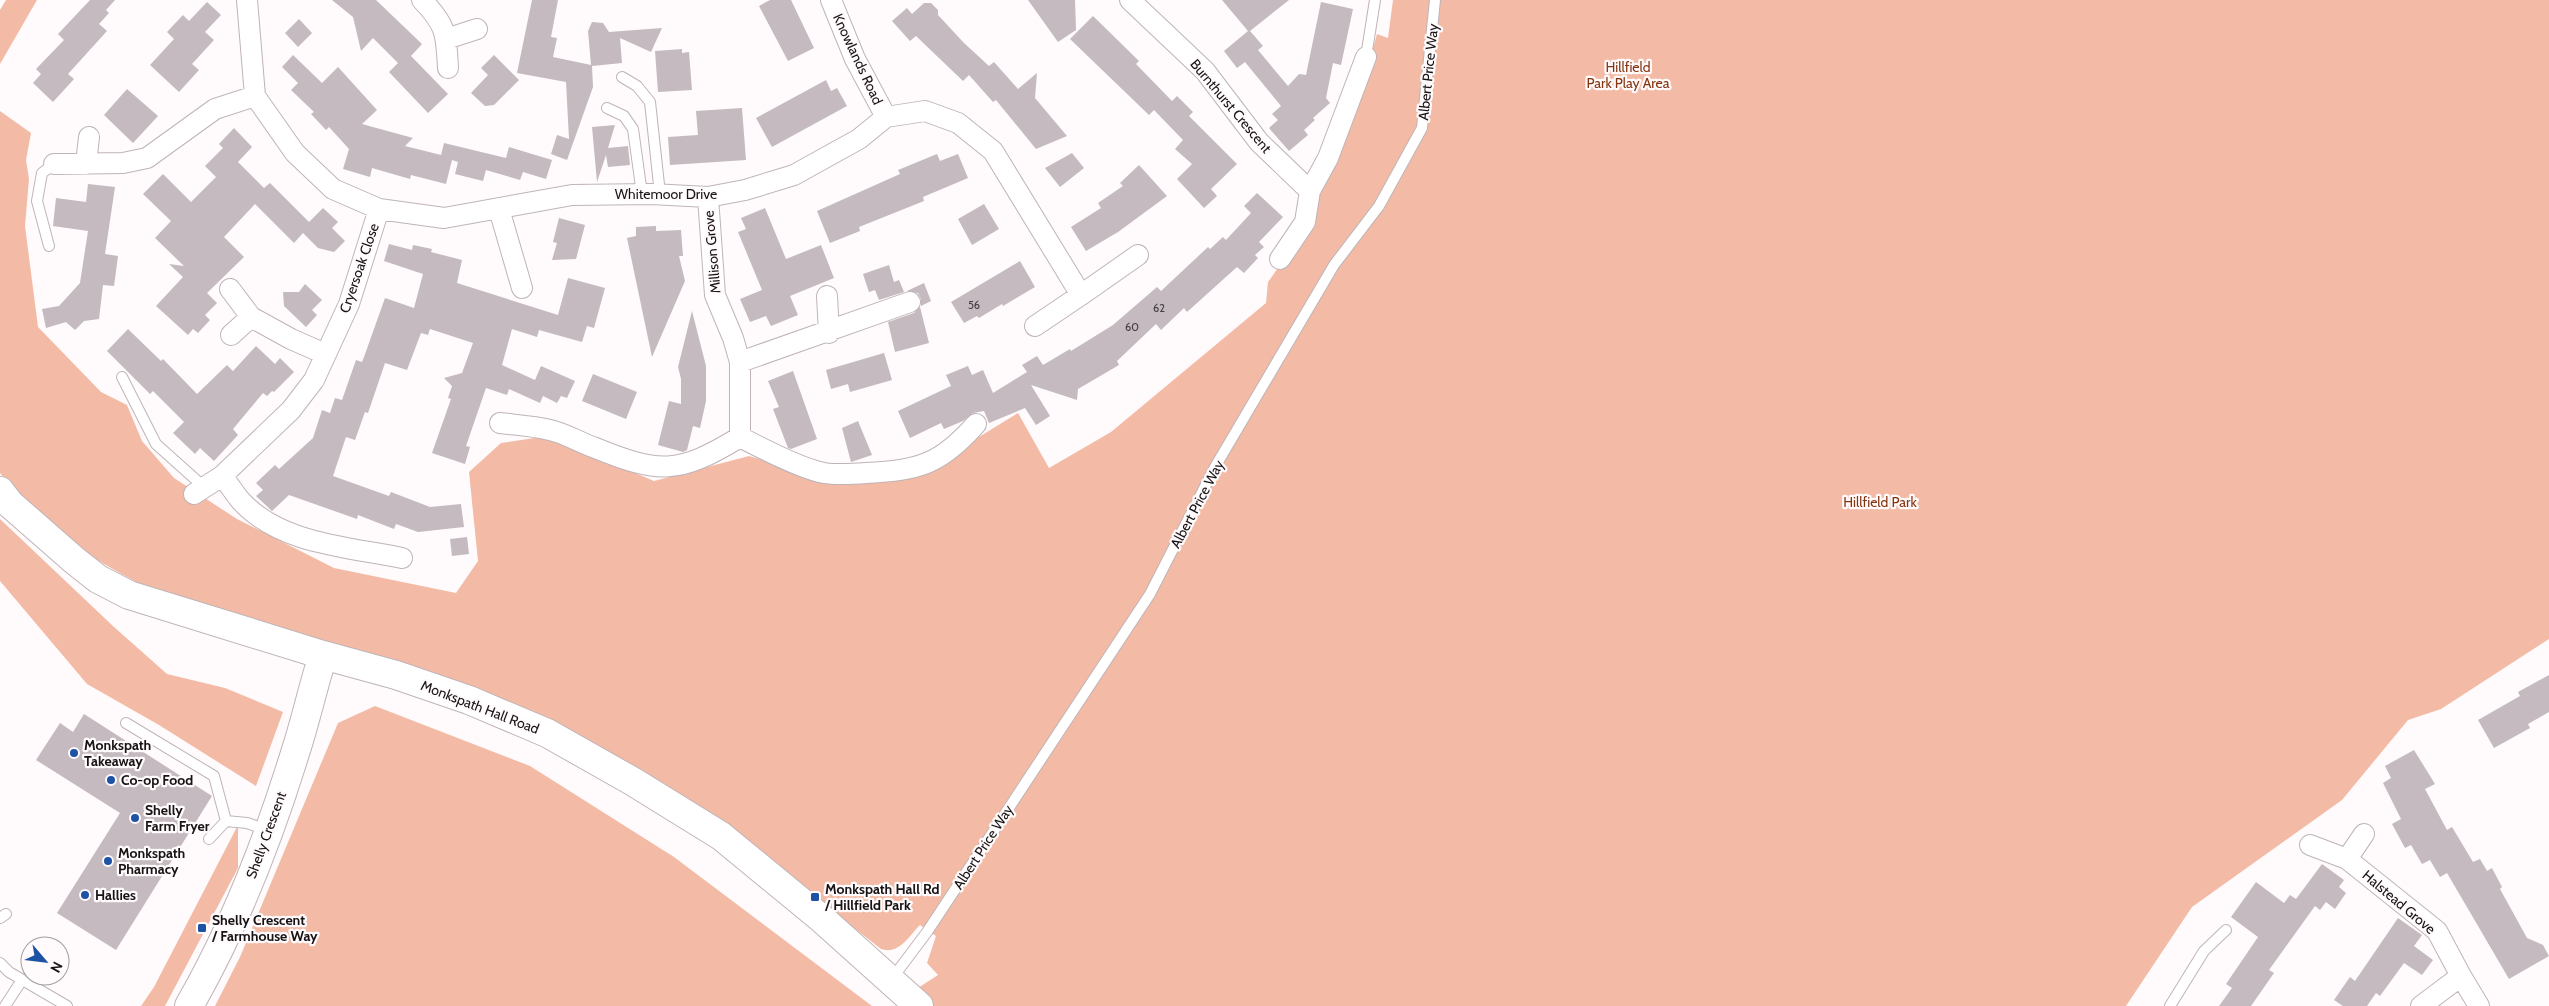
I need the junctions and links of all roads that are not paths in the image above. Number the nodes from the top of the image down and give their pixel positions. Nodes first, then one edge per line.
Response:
1 (247, 0) edge
2 (422, 0) edge
3 (831, 0) edge
4 (1130, 0) edge
5 (1375, 0) edge
6 (1435, 0) edge
7 (476, 29) dead end
8 (446, 39) junction
9 (1366, 58) joint
10 (448, 68) dead end
11 (622, 77) dead end
12 (255, 96) junction
13 (606, 108) dead end
14 (886, 118) junction
15 (89, 137) dead end
16 (54, 164) joint
17 (86, 164) junction
18 (1310, 191) junction
19 (651, 194) junction
20 (708, 197) junction
21 (379, 209) junction
22 (499, 209) junction
23 (49, 246) dead end
24 (1138, 255) dead end
25 (1280, 259) dead end
26 (522, 288) dead end
27 (230, 289) dead end
28 (1081, 295) junction
29 (827, 296) dead end
30 (910, 302) dead end
31 (251, 317) junction
32 (1035, 326) dead end
33 (829, 333) junction
34 (231, 334) dead end
35 (325, 354) junction
36 (740, 362) junction
37 (122, 377) dead end
38 (500, 423) dead end
39 (976, 424) dead end
40 (740, 437) junction
41 (222, 476) junction
42 (0, 490) edge
43 (199, 490) joint
44 (402, 558) dead end
45 (323, 655) junction
46 (126, 723) dead end
47 (226, 821) junction
48 (268, 830) junction
49 (2364, 834) dead end
50 (209, 838) dead end
51 (2310, 845) dead end
52 (2347, 859) junction
53 (2226, 930) dead end
54 (0, 963) edge
55 (2461, 976) junction
56 (20, 979) edge
57 (890, 980) junction
58 (20, 983) edge
59 (32, 986) edge
60 (5, 1006) edge
61 (67, 1006) edge
62 (189, 1006) edge
63 (919, 1006) edge
64 (2170, 1006) edge
65 (2421, 1006) edge
66 (2479, 1006) edge

1 - 12 street
2 - 8 street
3 - 14 street, Knowlands Road
4 - 18 street, Burnthurst Crescent
5 - 9 lane
6 - 57 lane, Albert Price Way
7 - 8 street
8 - 10 street
9 - 18 street
11 - 19 lane
12 - 17 street
12 - 21 street, Whitemoor Drive
13 - 19 lane
14 - 20 street, Whitemoor Drive
14 - 28 street, Whitemoor Drive
15 - 17 street
16 - 17 street
16 - 23 lane
18 - 25 street
19 - 20 street, Whitemoor Drive
19 - 22 street, Whitemoor Drive
20 - 36 street, Millison Grove
21 - 22 street, Whitemoor Drive
21 - 35 street, Cryersoak Close
22 - 26 street
24 - 28 street
27 - 31 street
28 - 32 street
29 - 33 street
30 - 33 street
31 - 34 street
31 - 35 street
33 - 36 street
35 - 41 street, Cryersoak Close
36 - 40 street, Millison Grove
37 - 43 lane
38 - 40 street
39 - 40 street
41 - 43 street, Cryersoak Close
41 - 44 street
42 - 45 street, Monkspath Hall Road
45 - 48 street, Shelly Crescent
45 - 57 street, Monkspath Hall Road
46 - 47 lane
47 - 48 lane
47 - 50 lane
48 - 62 street, Shelly Crescent
49 - 52 street
51 - 52 street, Halstead Grove
52 - 55 street, Halstead Grove
53 - 64 lane
54 - 56 lane
55 - 65 street
55 - 66 street, Halstead Grove
57 - 63 street, Monkspath Hall Road
58 - 60 lane
59 - 61 lane

